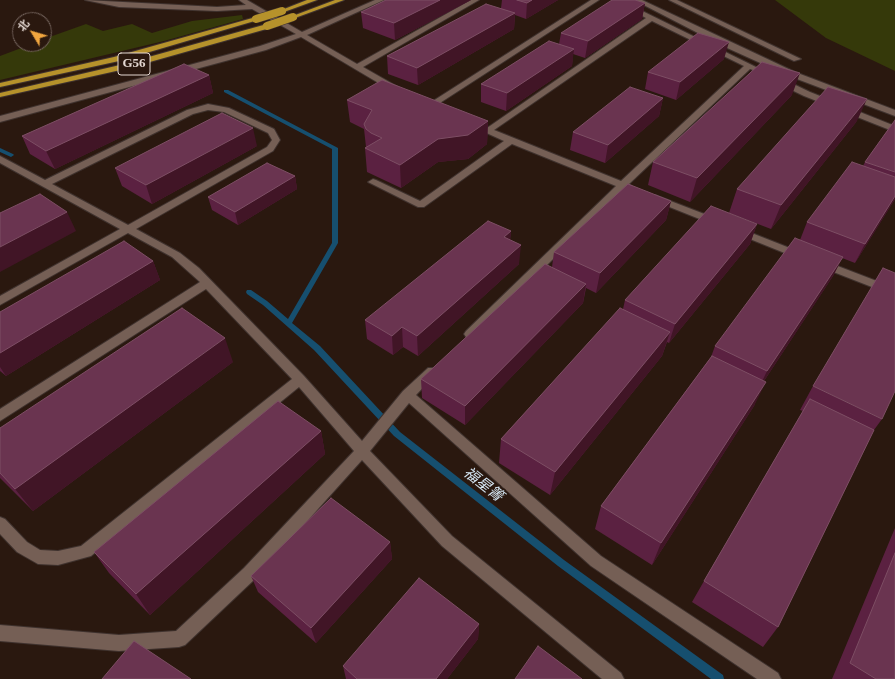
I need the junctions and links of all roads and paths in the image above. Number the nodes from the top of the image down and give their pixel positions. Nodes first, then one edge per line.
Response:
1 (88, 0) edge
2 (242, 0) edge
3 (314, 0) edge
4 (341, 0) edge
5 (381, 0) edge
6 (476, 0) edge
7 (596, 0) edge
8 (615, 0) edge
9 (637, 0) edge
10 (672, 0) edge
11 (252, 7) junction
12 (651, 18) junction
13 (301, 35) junction
14 (797, 59) dead end
15 (749, 66) junction
16 (357, 67) junction
17 (762, 72) edge
18 (775, 79) edge
19 (0, 85) edge
20 (405, 95) edge
21 (0, 96) edge
22 (440, 113) edge
23 (895, 113) edge
24 (0, 119) edge
25 (468, 123) edge
26 (895, 129) edge
27 (488, 131) junction
28 (511, 140) junction
29 (0, 159) edge
30 (373, 182) dead end
31 (46, 183) junction
32 (622, 185) junction
33 (129, 228) junction
34 (207, 283) junction
35 (895, 292) edge
36 (0, 301) edge
37 (464, 340) edge
38 (442, 362) edge
39 (300, 379) junction
40 (403, 401) junction
41 (3, 410) edge
42 (362, 451) junction
43 (0, 524) edge
44 (0, 633) edge
45 (615, 679) edge
46 (772, 679) edge

1 - 11 street
2 - 11 street
3 - 19 highway, G56, bridge
4 - 21 highway, G56, bridge
5 - 13 street
6 - 16 street
7 - 22 street
8 - 12 street
9 - 23 street
10 - 14 street
11 - 13 street
12 - 15 street
12 - 27 street
13 - 16 street
13 - 24 street
15 - 17 street
15 - 32 street
16 - 20 street
18 - 26 street
25 - 27 street
27 - 28 street
28 - 30 street
28 - 32 street
29 - 31 street
31 - 33 street
31 - 33 street
32 - 35 street
32 - 37 street
33 - 34 street
33 - 36 street
34 - 39 street
34 - 41 street
38 - 40 street
39 - 42 street
39 - 43 street
40 - 42 street
40 - 46 street
42 - 44 street
42 - 45 street

